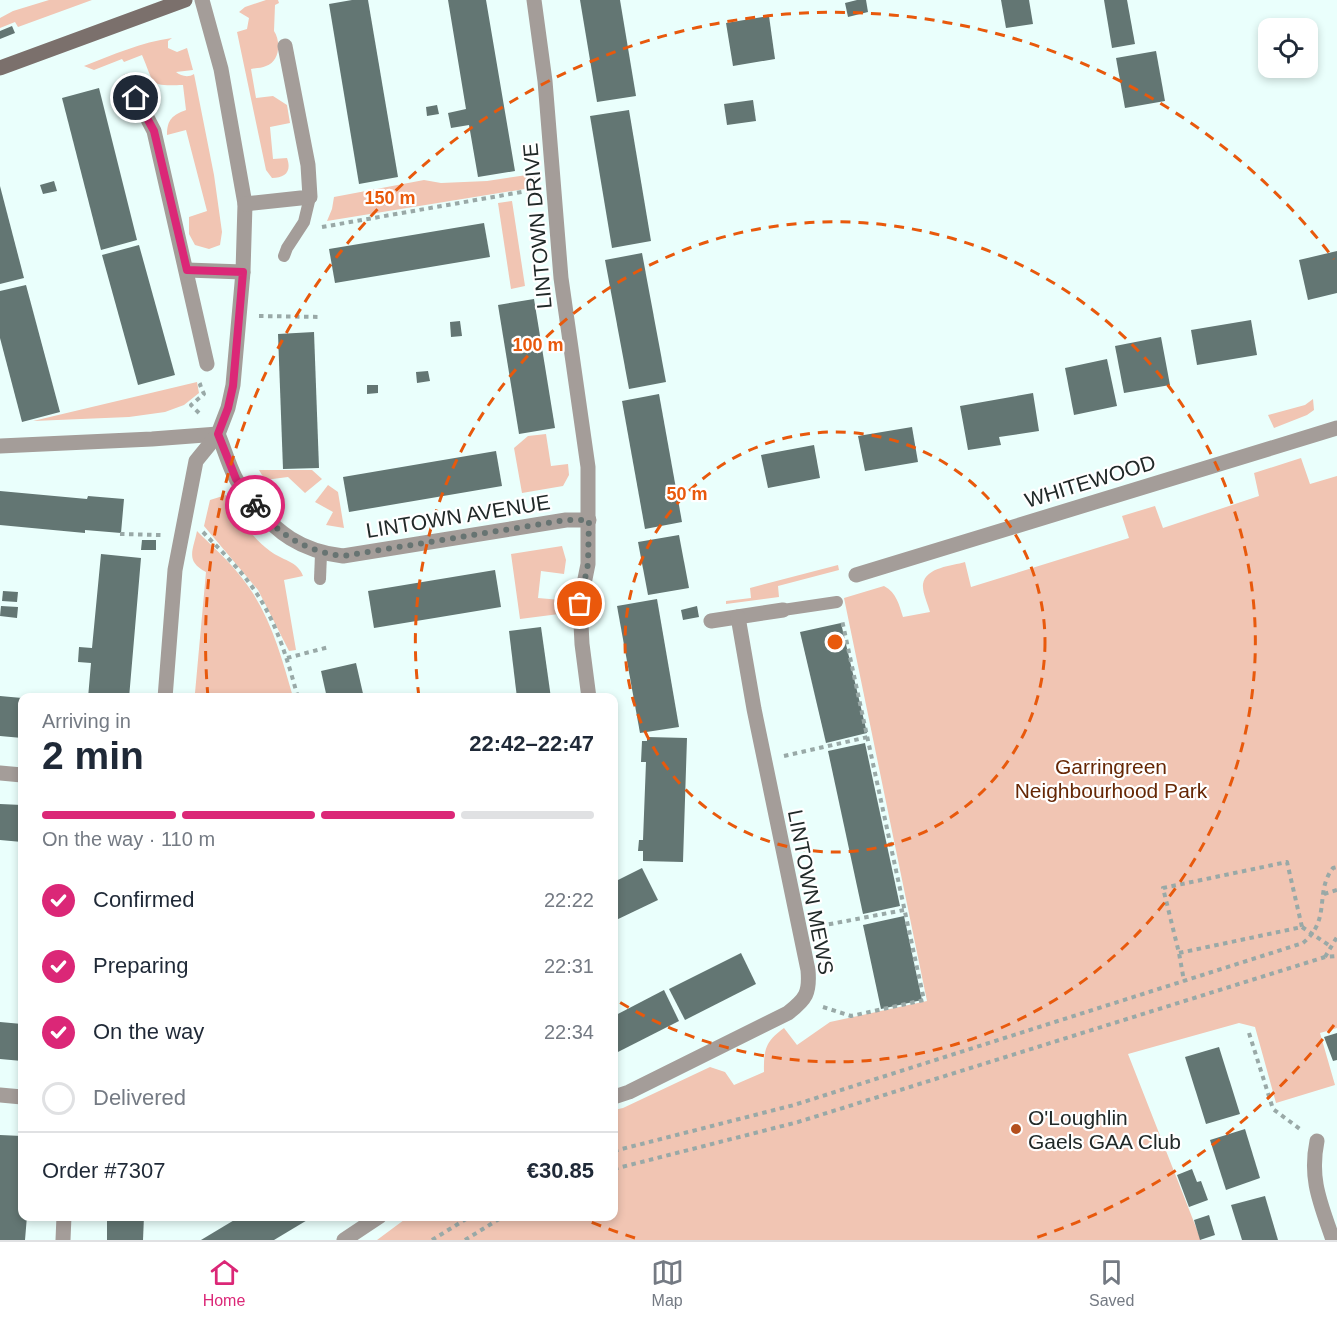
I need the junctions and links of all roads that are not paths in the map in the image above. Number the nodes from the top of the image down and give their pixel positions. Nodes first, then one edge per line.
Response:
1 (185, 0) edge
2 (202, 0) edge
3 (534, 0) edge
4 (285, 46) dead end
5 (0, 68) edge
6 (128, 81) dead end
7 (310, 197) junction
8 (244, 204) junction
9 (284, 256) dead end
10 (187, 270) junction
11 (243, 272) junction
12 (207, 364) dead end
13 (1337, 428) edge
14 (218, 434) junction
15 (0, 446) edge
16 (589, 520) junction
17 (321, 554) junction
18 (856, 574) dead end
19 (320, 579) dead end
20 (837, 602) road end
21 (783, 610) joint
22 (738, 617) junction
23 (711, 621) dead end
24 (165, 693) edge
25 (588, 693) edge
26 (0, 774) edge
27 (18, 775) edge
28 (0, 1095) edge
29 (618, 1096) edge
30 (18, 1097) edge
31 (1317, 1142) road end
32 (64, 1221) edge
33 (372, 1221) edge
34 (63, 1240) edge
35 (344, 1240) edge
36 (1333, 1240) edge

1 - 5 street
2 - 8 street
3 - 16 street, LINTOWN DRIVE
4 - 7 street
6 - 10 street
7 - 8 street
7 - 9 lane
8 - 11 street
10 - 11 street
10 - 12 street
11 - 14 street
13 - 18 street, WHITEWOOD
14 - 15 street
14 - 17 street, LINTOWN AVENUE
14 - 24 street
16 - 17 street, LINTOWN AVENUE
16 - 25 street
17 - 19 lane
20 - 21 lane
21 - 22 street
22 - 23 street
22 - 29 street, LINTOWN MEWS
26 - 27 street
28 - 30 street
31 - 36 street
32 - 34 street
33 - 35 street

